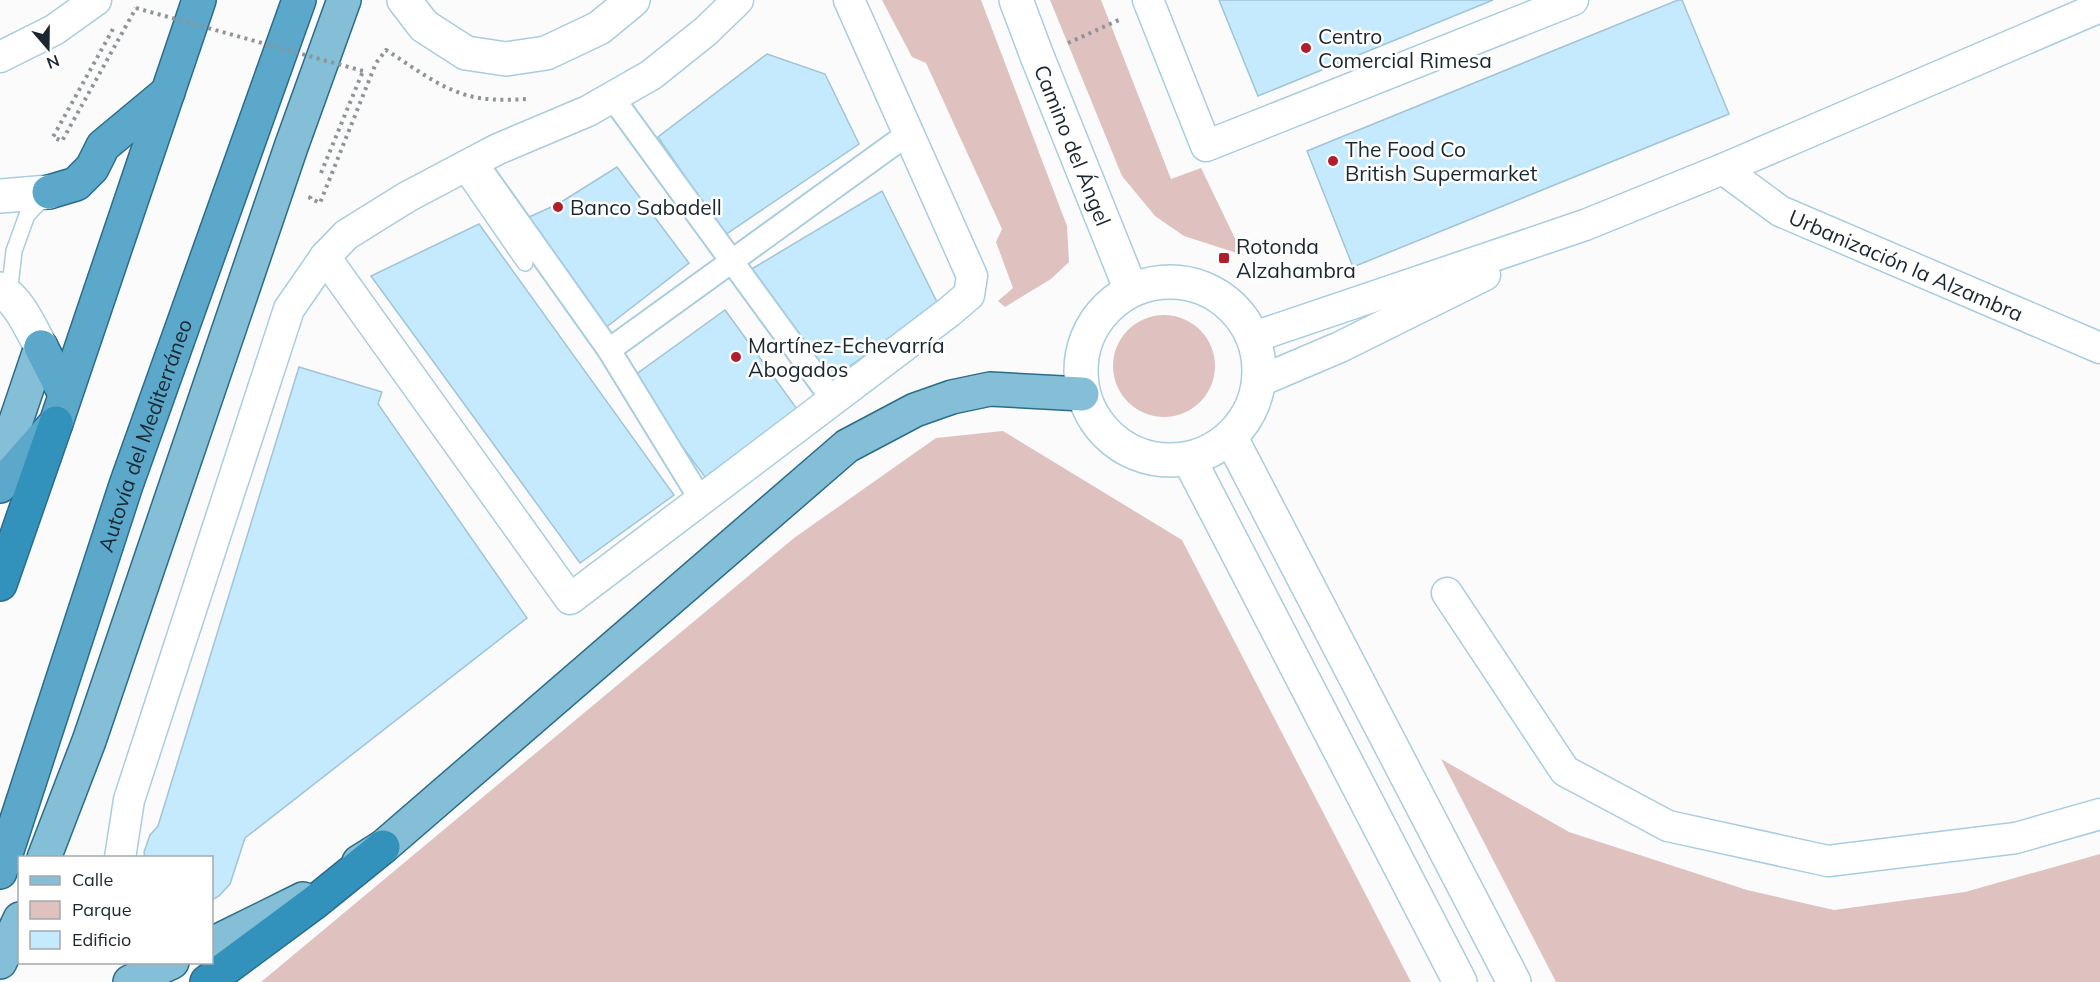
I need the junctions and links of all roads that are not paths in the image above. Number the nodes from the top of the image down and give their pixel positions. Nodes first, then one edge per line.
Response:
1 (96, 0) edge
2 (199, 0) edge
3 (299, 0) edge
4 (344, 0) edge
5 (404, 0) edge
6 (633, 0) edge
7 (738, 0) edge
8 (849, 0) edge
9 (1016, 0) edge
10 (1573, 0) edge
11 (1149, 3) edge
12 (2100, 7) edge
13 (0, 57) edge
14 (168, 92) junction
15 (612, 97) junction
16 (909, 133) junction
17 (467, 165) junction
18 (1723, 169) junction
19 (49, 192) junction
20 (0, 196) edge
21 (1585, 225) junction
22 (325, 257) junction
23 (732, 261) junction
24 (525, 263) dead end
25 (1131, 290) junction
26 (4, 292) edge
27 (1254, 337) junction
28 (41, 347) junction
29 (2100, 348) edge
30 (609, 350) junction
31 (1260, 381) junction
32 (1082, 394) junction
33 (833, 400) junction
34 (61, 409) junction
35 (1231, 438) junction
36 (1189, 459) junction
37 (0, 468) edge
38 (0, 486) edge
39 (701, 500) junction
40 (0, 585) edge
41 (1447, 593) dead end
42 (2100, 814) edge
43 (383, 847) junction
44 (45, 856) edge
45 (120, 856) edge
46 (0, 872) edge
47 (18, 923) edge
48 (213, 944) edge
49 (0, 962) edge
50 (170, 964) edge
51 (130, 982) edge
52 (207, 982) edge
53 (1460, 982) edge
54 (1514, 982) edge

1 - 13 street
2 - 14 highway
3 - 46 highway, Autovía del Mediterráneo
4 - 44 main road
5 - 6 street
7 - 15 street
8 - 16 street
9 - 25 street, Camino del Ángel
10 - 11 street
12 - 18 street
14 - 19 highway
14 - 34 highway
15 - 17 street
15 - 23 street
16 - 23 street
16 - 33 street
17 - 22 street
17 - 24 lane
17 - 30 street
18 - 21 street
18 - 29 street, Urbanización la Alzambra
19 - 20 street
19 - 26 lane
21 - 27 street
21 - 31 street
22 - 39 street
22 - 45 street
23 - 30 street
23 - 33 street
25 - 27 street
25 - 32 street
26 - 28 street
27 - 31 street
28 - 34 highway
28 - 37 main road
30 - 39 street
31 - 35 street
32 - 36 street
32 - 43 main road
33 - 39 street
34 - 38 highway
34 - 40 highway
35 - 36 street
35 - 54 street
36 - 53 street
41 - 42 street
43 - 48 main road
43 - 52 highway
47 - 49 main road
50 - 51 main road

